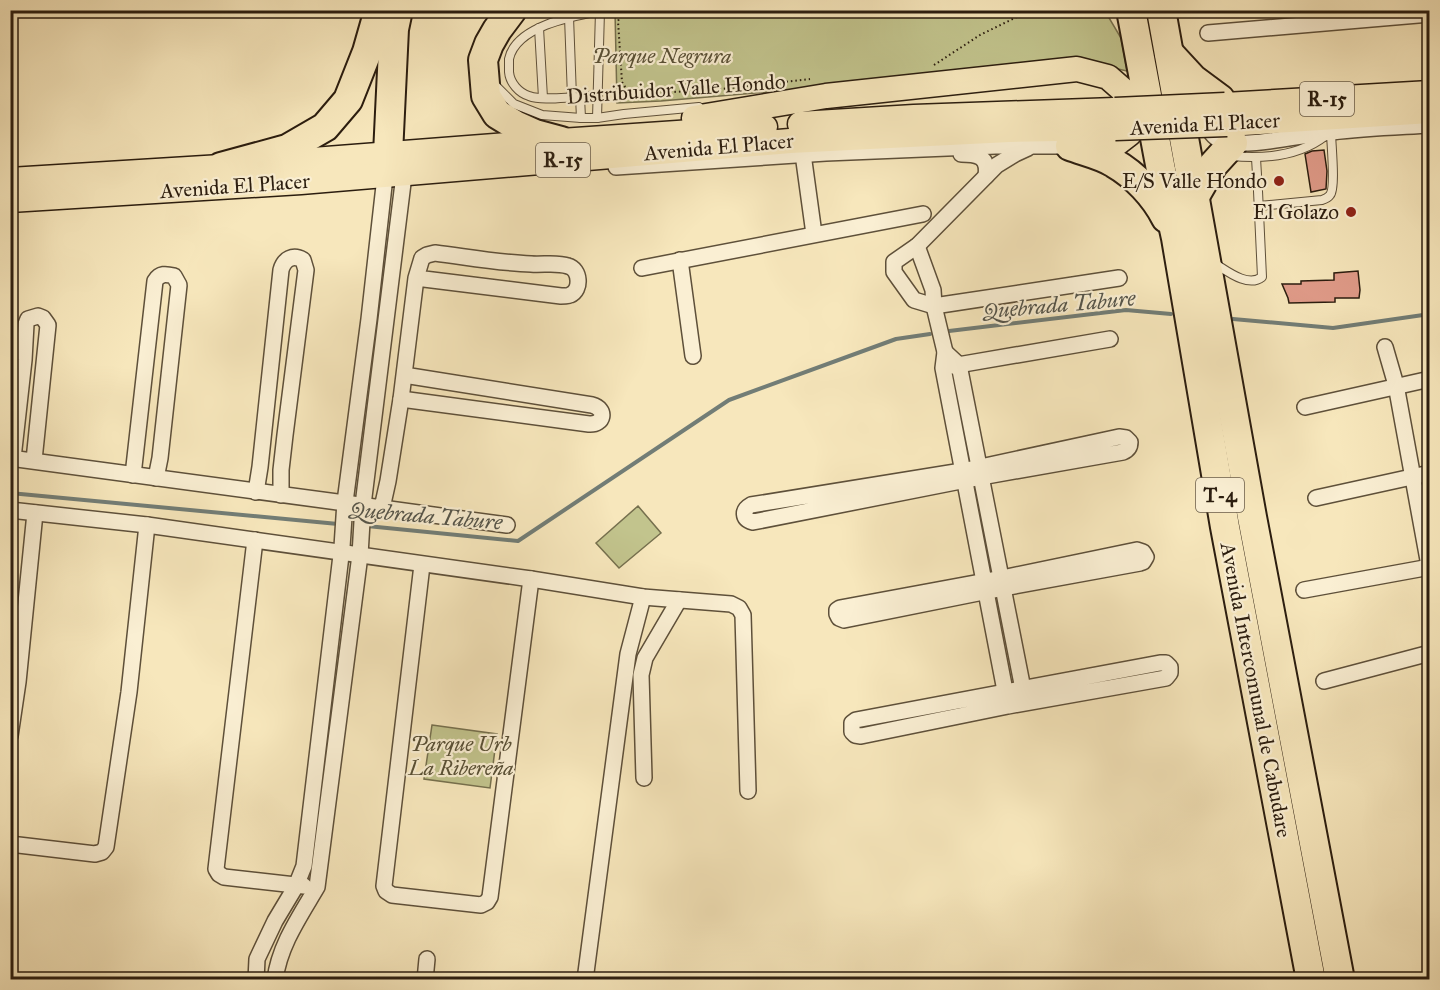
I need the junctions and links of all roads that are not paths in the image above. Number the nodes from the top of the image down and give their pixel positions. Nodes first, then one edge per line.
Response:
1 (379, 10) edge
2 (398, 10) edge
3 (512, 10) edge
4 (1161, 10) edge
5 (1130, 12) edge
6 (1430, 14) edge
7 (569, 17) junction
8 (532, 19) edge
9 (1208, 33) dead end
10 (486, 52) junction
11 (1168, 53) junction
12 (1430, 83) edge
13 (821, 87) junction
14 (1430, 93) edge
15 (598, 95) junction
16 (576, 97) junction
17 (543, 98) junction
18 (720, 105) dead end
19 (710, 106) dead end
20 (1430, 111) edge
21 (1115, 119) junction
22 (589, 125) junction
23 (1430, 125) edge
24 (1230, 131) junction
25 (1331, 132) junction
26 (561, 141) junction
27 (1032, 146) junction
28 (1070, 146) junction
29 (925, 149) junction
30 (803, 154) junction
31 (396, 164) junction
32 (221, 167) junction
33 (470, 168) junction
34 (1257, 175) dead end
35 (986, 176) junction
36 (10, 180) edge
37 (1258, 191) dead end
38 (1195, 196) junction
39 (10, 200) edge
40 (1259, 206) junction
41 (923, 214) dead end
42 (814, 234) junction
43 (1176, 238) junction
44 (917, 246) junction
45 (1205, 255) junction
46 (680, 260) junction
47 (642, 268) dead end
48 (416, 278) junction
49 (1119, 278) dead end
50 (934, 306) junction
51 (1110, 339) dead end
52 (1385, 347) dead end
53 (945, 351) junction
54 (693, 356) dead end
55 (959, 365) junction
56 (943, 368) junction
57 (404, 375) junction
58 (1430, 379) edge
59 (1396, 385) junction
60 (401, 399) junction
61 (1305, 407) dead end
62 (12, 458) edge
63 (34, 460) junction
64 (980, 472) junction
65 (1430, 474) edge
66 (133, 475) junction
67 (963, 476) junction
68 (1413, 477) junction
69 (156, 478) junction
70 (256, 492) junction
71 (281, 495) junction
72 (1316, 498) dead end
73 (345, 502) junction
74 (363, 505) junction
75 (382, 508) junction
76 (10, 510) edge
77 (35, 513) junction
78 (147, 525) junction
79 (507, 525) dead end
80 (255, 540) junction
81 (341, 549) junction
82 (360, 552) junction
83 (422, 565) junction
84 (1099, 565) dead end
85 (1429, 568) edge
86 (531, 579) junction
87 (1002, 583) junction
88 (984, 587) junction
89 (1304, 590) dead end
90 (643, 597) junction
91 (679, 600) junction
92 (1430, 654) edge
93 (1118, 679) dead end
94 (1324, 681) dead end
95 (1024, 696) junction
96 (1007, 700) junction
97 (10, 736) edge
98 (644, 778) dead end
99 (748, 791) dead end
100 (10, 844) edge
101 (296, 886) junction
102 (317, 887) junction
103 (275, 921) junction
104 (292, 930) junction
105 (427, 959) dead end
106 (256, 980) edge
107 (275, 980) edge
108 (425, 980) edge
109 (585, 980) edge
110 (1311, 980) edge
111 (1340, 980) edge

1 - 32 highway
2 - 31 highway
3 - 10 highway
4 - 11 highway, Avenida Intercomunal de Cabudare / T-4
5 - 43 highway, Avenida Intercomunal de Cabudare / T-4
6 - 9 street
7 - 8 lane
7 - 15 lane
7 - 16 lane
8 - 10 highway
8 - 17 lane
8 - 17 lane
10 - 22 lane, Distribuidor Valle Hondo
10 - 26 highway
11 - 24 highway
11 - 38 highway, Avenida Intercomunal de Cabudare / T-4
12 - 24 street
13 - 18 lane, Distribuidor Valle Hondo
13 - 22 main road
13 - 28 main road
14 - 24 main road, Avenida El Placer / R-15
15 - 16 lane
15 - 22 lane
16 - 17 lane
16 - 22 lane
19 - 22 lane, Distribuidor Valle Hondo
20 - 24 main road, Avenida El Placer / R-15
21 - 22 main road, Avenida El Placer / R-15
21 - 24 main road, Avenida El Placer / R-15, bridge
21 - 33 main road, Avenida El Placer / R-15
22 - 26 main road, Avenida El Placer / R-15
23 - 25 street
24 - 25 street
24 - 25 lane
24 - 34 lane
24 - 38 highway
25 - 40 lane
26 - 31 main road, Avenida El Placer / R-15
27 - 28 street
27 - 29 street
27 - 35 street
28 - 43 highway
29 - 30 street
29 - 35 street
30 - 33 street
30 - 42 street
31 - 32 main road, Avenida El Placer / R-15
31 - 33 main road, Avenida El Placer / R-15
31 - 39 main road, Avenida El Placer / R-15
31 - 73 street
31 - 74 street
32 - 36 main road, Avenida El Placer / R-15
35 - 44 street
37 - 40 lane
38 - 45 highway, Avenida Intercomunal de Cabudare / T-4
40 - 45 lane
41 - 42 street
42 - 46 street
43 - 110 highway, Avenida Intercomunal de Cabudare / T-4
44 - 50 street
44 - 50 street
45 - 111 highway, Avenida Intercomunal de Cabudare / T-4
46 - 47 street
46 - 54 street
48 - 48 street
48 - 57 street
49 - 50 street
50 - 53 street
51 - 55 street
52 - 59 street
53 - 55 street
53 - 56 street
55 - 56 street
55 - 64 street
56 - 67 street
57 - 60 street
57 - 60 street
58 - 59 street
59 - 61 street
59 - 68 street
60 - 75 street
62 - 63 street
62 - 63 street
63 - 66 street
64 - 64 street
64 - 67 street
64 - 87 street
65 - 68 street
66 - 69 street
66 - 69 street
67 - 67 street
67 - 88 street
68 - 72 street
68 - 85 street
69 - 70 street
70 - 71 street
70 - 71 street
71 - 73 street
73 - 74 street
73 - 81 street
74 - 75 street
74 - 82 street
75 - 79 street
76 - 77 street
77 - 78 street
77 - 97 street
78 - 80 street
78 - 100 street
80 - 81 street
80 - 101 street
81 - 82 street
81 - 101 street
82 - 83 street
82 - 102 street
83 - 86 street
83 - 86 street
84 - 87 street
85 - 89 street
86 - 90 street
87 - 88 street
87 - 95 street
88 - 88 street
88 - 96 street
90 - 91 street
90 - 109 street
91 - 98 street
91 - 99 street
92 - 94 street
93 - 95 street
95 - 96 street
96 - 96 street
101 - 102 street
101 - 103 street
102 - 104 street
103 - 104 street
103 - 106 street
104 - 107 street
105 - 108 street

